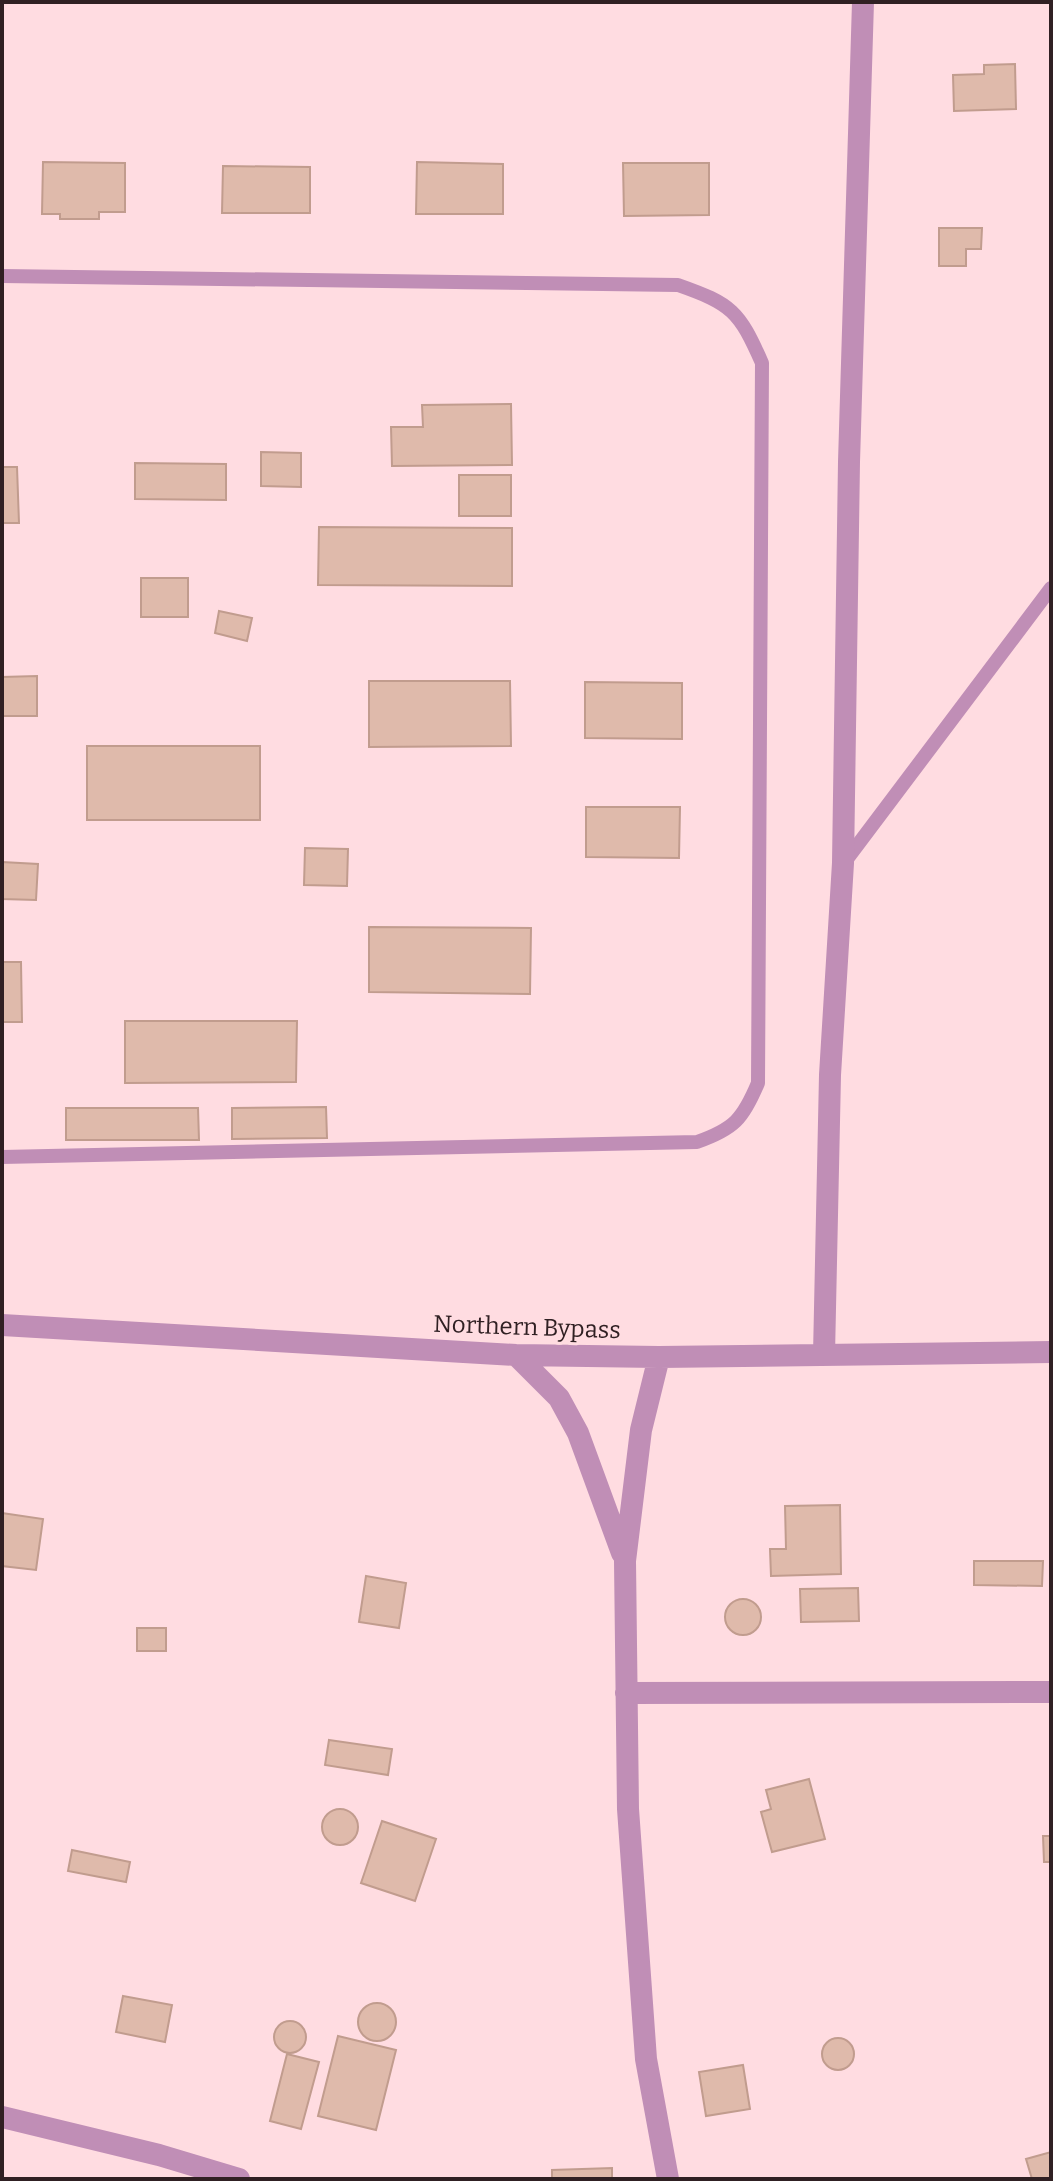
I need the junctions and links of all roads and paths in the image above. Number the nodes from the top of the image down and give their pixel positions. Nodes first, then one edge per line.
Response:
1 (863, 2) edge
2 (2, 276) edge
3 (1051, 588) edge
4 (843, 863) junction
5 (2, 1157) edge
6 (2, 1325) edge
7 (1051, 1352) edge
8 (516, 1355) junction
9 (824, 1355) junction
10 (659, 1357) junction
11 (625, 1561) junction
12 (1051, 1692) edge
13 (626, 1693) junction
14 (2, 2117) edge
15 (239, 2179) edge
16 (668, 2179) edge

1 - 4 street
2 - 5 lane
3 - 4 lane
4 - 9 street
6 - 8 street, Northern Bypass
7 - 9 street, Northern Bypass
8 - 10 street, Northern Bypass
8 - 11 street
9 - 10 street, Northern Bypass
10 - 11 street
11 - 13 street
12 - 13 street
13 - 16 street
14 - 15 street

